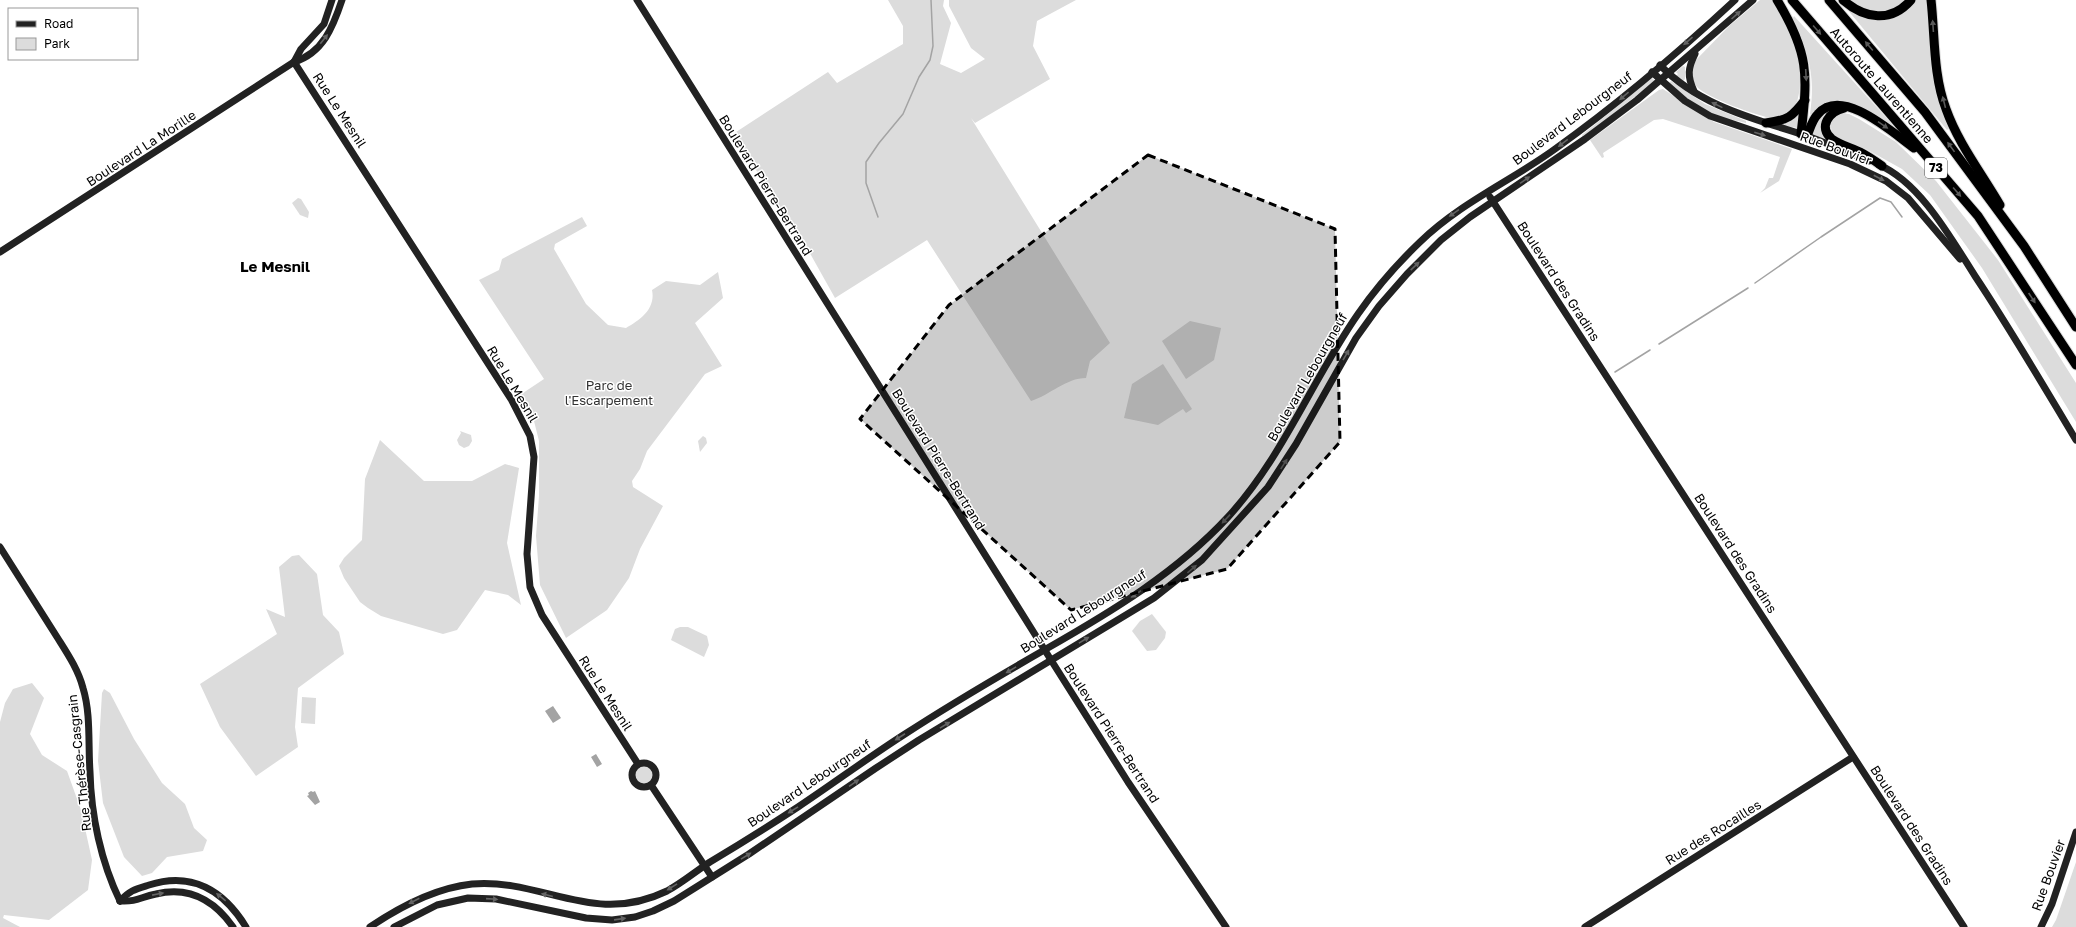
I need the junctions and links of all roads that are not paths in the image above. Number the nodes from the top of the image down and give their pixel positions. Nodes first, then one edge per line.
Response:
1 (332, 0) edge
2 (342, 0) edge
3 (637, 0) edge
4 (1735, 0) edge
5 (1753, 0) edge
6 (1778, 0) edge
7 (1792, 0) edge
8 (1829, 0) edge
9 (1843, 0) edge
10 (1911, 0) edge
11 (1931, 1) edge
12 (1698, 48) junction
13 (294, 62) junction
14 (1660, 65) junction
15 (1652, 72) junction
16 (1669, 74) junction
17 (1661, 81) junction
18 (1695, 93) junction
19 (1806, 98) junction
20 (1849, 106) junction
21 (1766, 123) junction
22 (1804, 135) junction
23 (1801, 147) junction
24 (1928, 159) junction
25 (1882, 166) junction
26 (1487, 192) junction
27 (1493, 201) junction
28 (2024, 246) junction
29 (0, 252) edge
30 (1982, 287) junction
31 (2076, 327) edge
32 (2076, 365) edge
33 (2076, 440) edge
34 (0, 547) edge
35 (1044, 650) junction
36 (1051, 660) junction
37 (1853, 757) junction
38 (638, 764) junction
39 (650, 785) junction
40 (2076, 832) edge
41 (705, 866) junction
42 (712, 877) junction
43 (120, 901) junction
44 (233, 927) edge
45 (246, 927) edge
46 (370, 927) edge
47 (394, 927) edge
48 (1226, 927) edge
49 (1585, 927) edge
50 (1964, 927) edge
51 (2041, 927) edge

1 - 13 main road, Boulevard La Morille
13 -> 2 main road, Boulevard La Morille
3 - 35 main road, Boulevard Pierre-Bertrand
4 -> 14 main road, Boulevard Lebourgneuf
12 -> 5 main road, Boulevard Lebourgneuf
6 -> 19 highway
7 -> 24 highway, Autoroute Laurentienne / 73
28 -> 8 highway, Autoroute Laurentienne / 73
9 - 10 highway
28 -> 11 highway
12 - 16 main road, Boulevard Lebourgneuf
12 - 18 main road
13 - 29 main road, Boulevard La Morille
13 - 38 main road, Rue Le Mesnil
14 - 15 main road, Boulevard Lebourgneuf
14 - 16 main road, Rue Bouvier
15 - 17 main road, Rue Bouvier
15 -> 26 main road, Boulevard Lebourgneuf
16 - 17 main road, Boulevard Lebourgneuf
16 - 18 main road, Rue Bouvier
17 -> 23 main road, Rue Bouvier
27 -> 17 main road, Boulevard Lebourgneuf
21 -> 18 main road, Rue Bouvier
19 - 21 highway
19 - 22 highway
20 - 22 highway
20 -> 24 highway
20 - 25 highway
21 - 22 main road, Rue Bouvier
22 - 23 main road
22 - 25 main road, Rue Bouvier
23 -> 30 main road, Rue Bouvier
24 -> 32 highway, Autoroute Laurentienne / 73
25 - 30 main road, Rue Bouvier
26 - 27 main road, Boulevard des Gradins
26 -> 35 main road, Boulevard Lebourgneuf
36 -> 27 main road, Boulevard Lebourgneuf
27 - 37 main road, Boulevard des Gradins
28 - 31 highway, Autoroute Laurentienne / 73
30 - 33 main road, Rue Bouvier
34 - 43 main road, Rue Thérèse-Casgrain
35 - 36 main road, Boulevard Pierre-Bertrand
35 -> 41 main road, Boulevard Lebourgneuf
42 -> 36 main road, Boulevard Lebourgneuf
36 - 48 main road, Boulevard Pierre-Bertrand
37 - 49 main road, Rue des Rocailles
37 - 50 main road, Boulevard des Gradins
38 - 39 main road
38 - 39 main road
39 - 41 main road
40 - 51 main road, Rue Bouvier
41 - 42 main road
41 -> 46 main road, Boulevard Lebourgneuf
47 -> 42 main road, Boulevard Lebourgneuf
43 -> 44 main road
45 -> 43 main road

